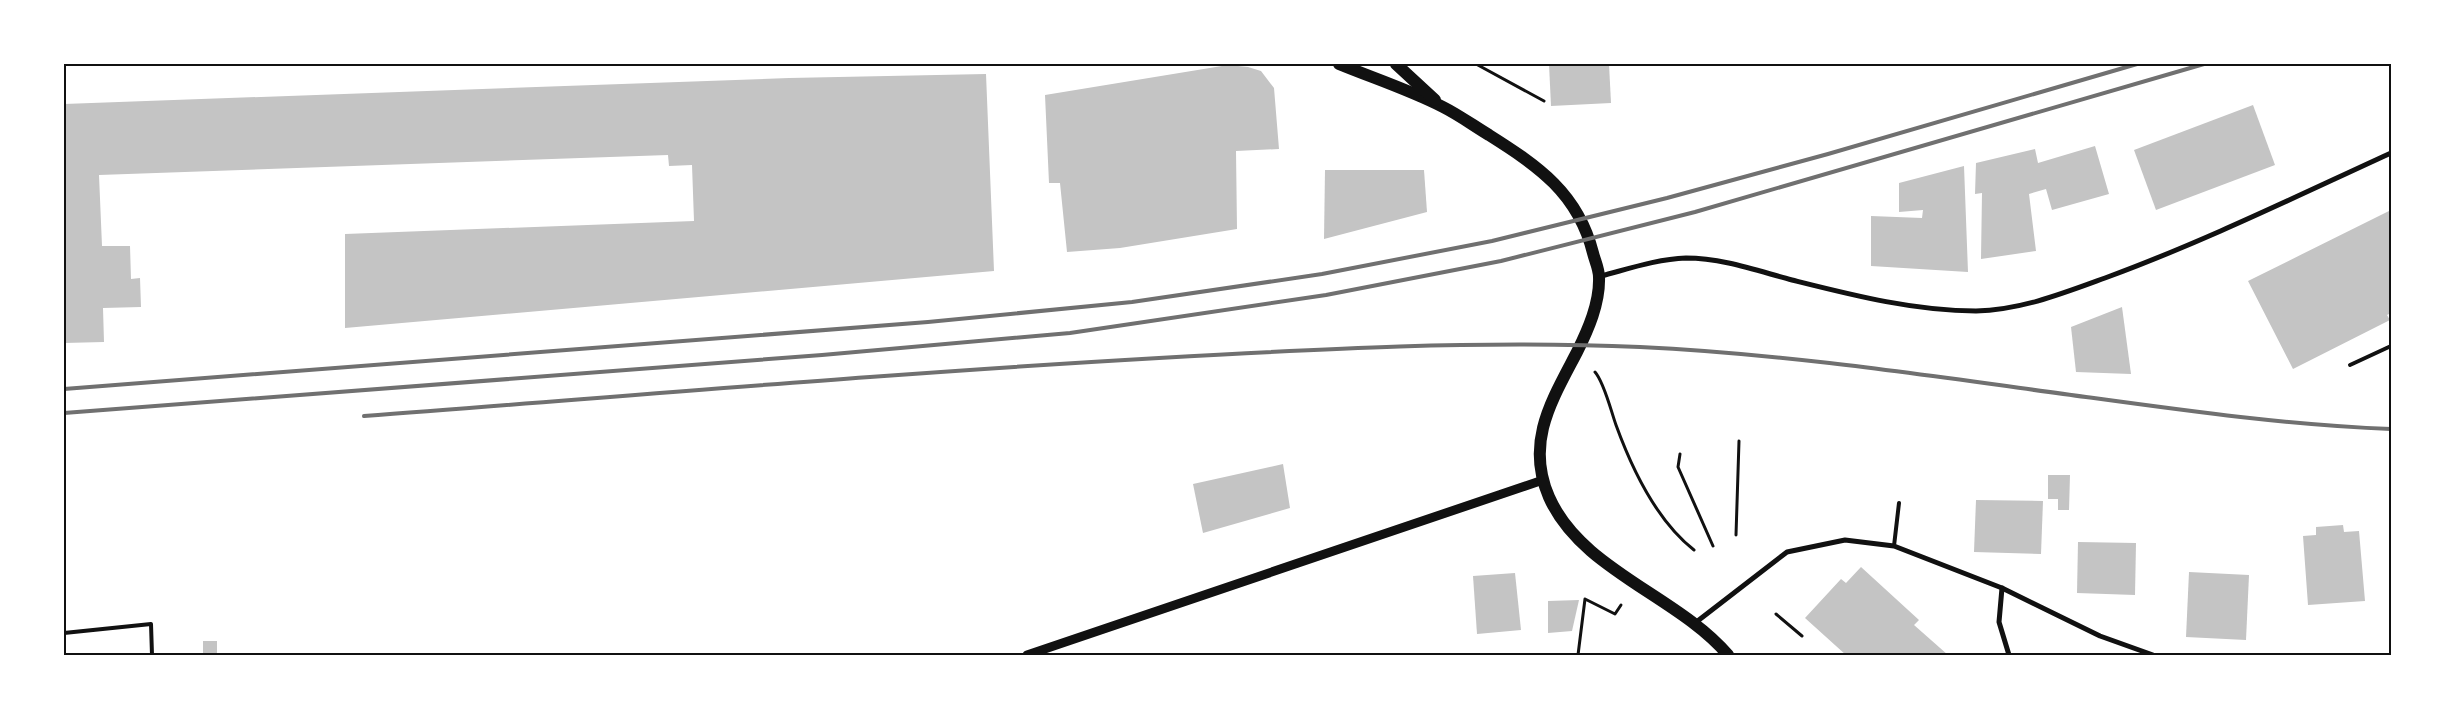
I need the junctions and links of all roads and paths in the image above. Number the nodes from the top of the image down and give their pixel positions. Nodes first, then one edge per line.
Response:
1 (1339, 64) edge
2 (1396, 64) edge
3 (1476, 64) edge
4 (1544, 101) dead end
5 (1443, 106) junction
6 (2391, 153) edge
7 (1599, 276) junction
8 (2391, 346) edge
9 (2350, 365) dead end
10 (1592, 369) dead end
11 (1739, 441) dead end
12 (1680, 454) dead end
13 (1543, 480) junction
14 (1899, 503) dead end
15 (1736, 535) dead end
16 (1713, 546) dead end
17 (1894, 546) junction
18 (1694, 550) dead end
19 (2002, 588) junction
20 (1621, 606) dead end
21 (1776, 614) dead end
22 (1695, 623) junction
23 (64, 633) edge
24 (1802, 636) dead end
25 (152, 655) edge
26 (1027, 655) edge
27 (1578, 655) edge
28 (1728, 655) edge
29 (2009, 655) edge
30 (2153, 655) edge

1 - 5 main road
2 - 5 main road
3 - 4 path
5 - 7 main road
6 - 7 street
7 - 13 main road
8 - 9 lane
10 - 18 path
11 - 15 path
12 - 16 path
13 - 22 main road
13 - 26 street
14 - 17 lane
17 - 19 street
17 - 22 street
19 - 29 street
19 - 30 street
20 - 27 path
21 - 24 path
22 - 28 main road
23 - 25 lane

